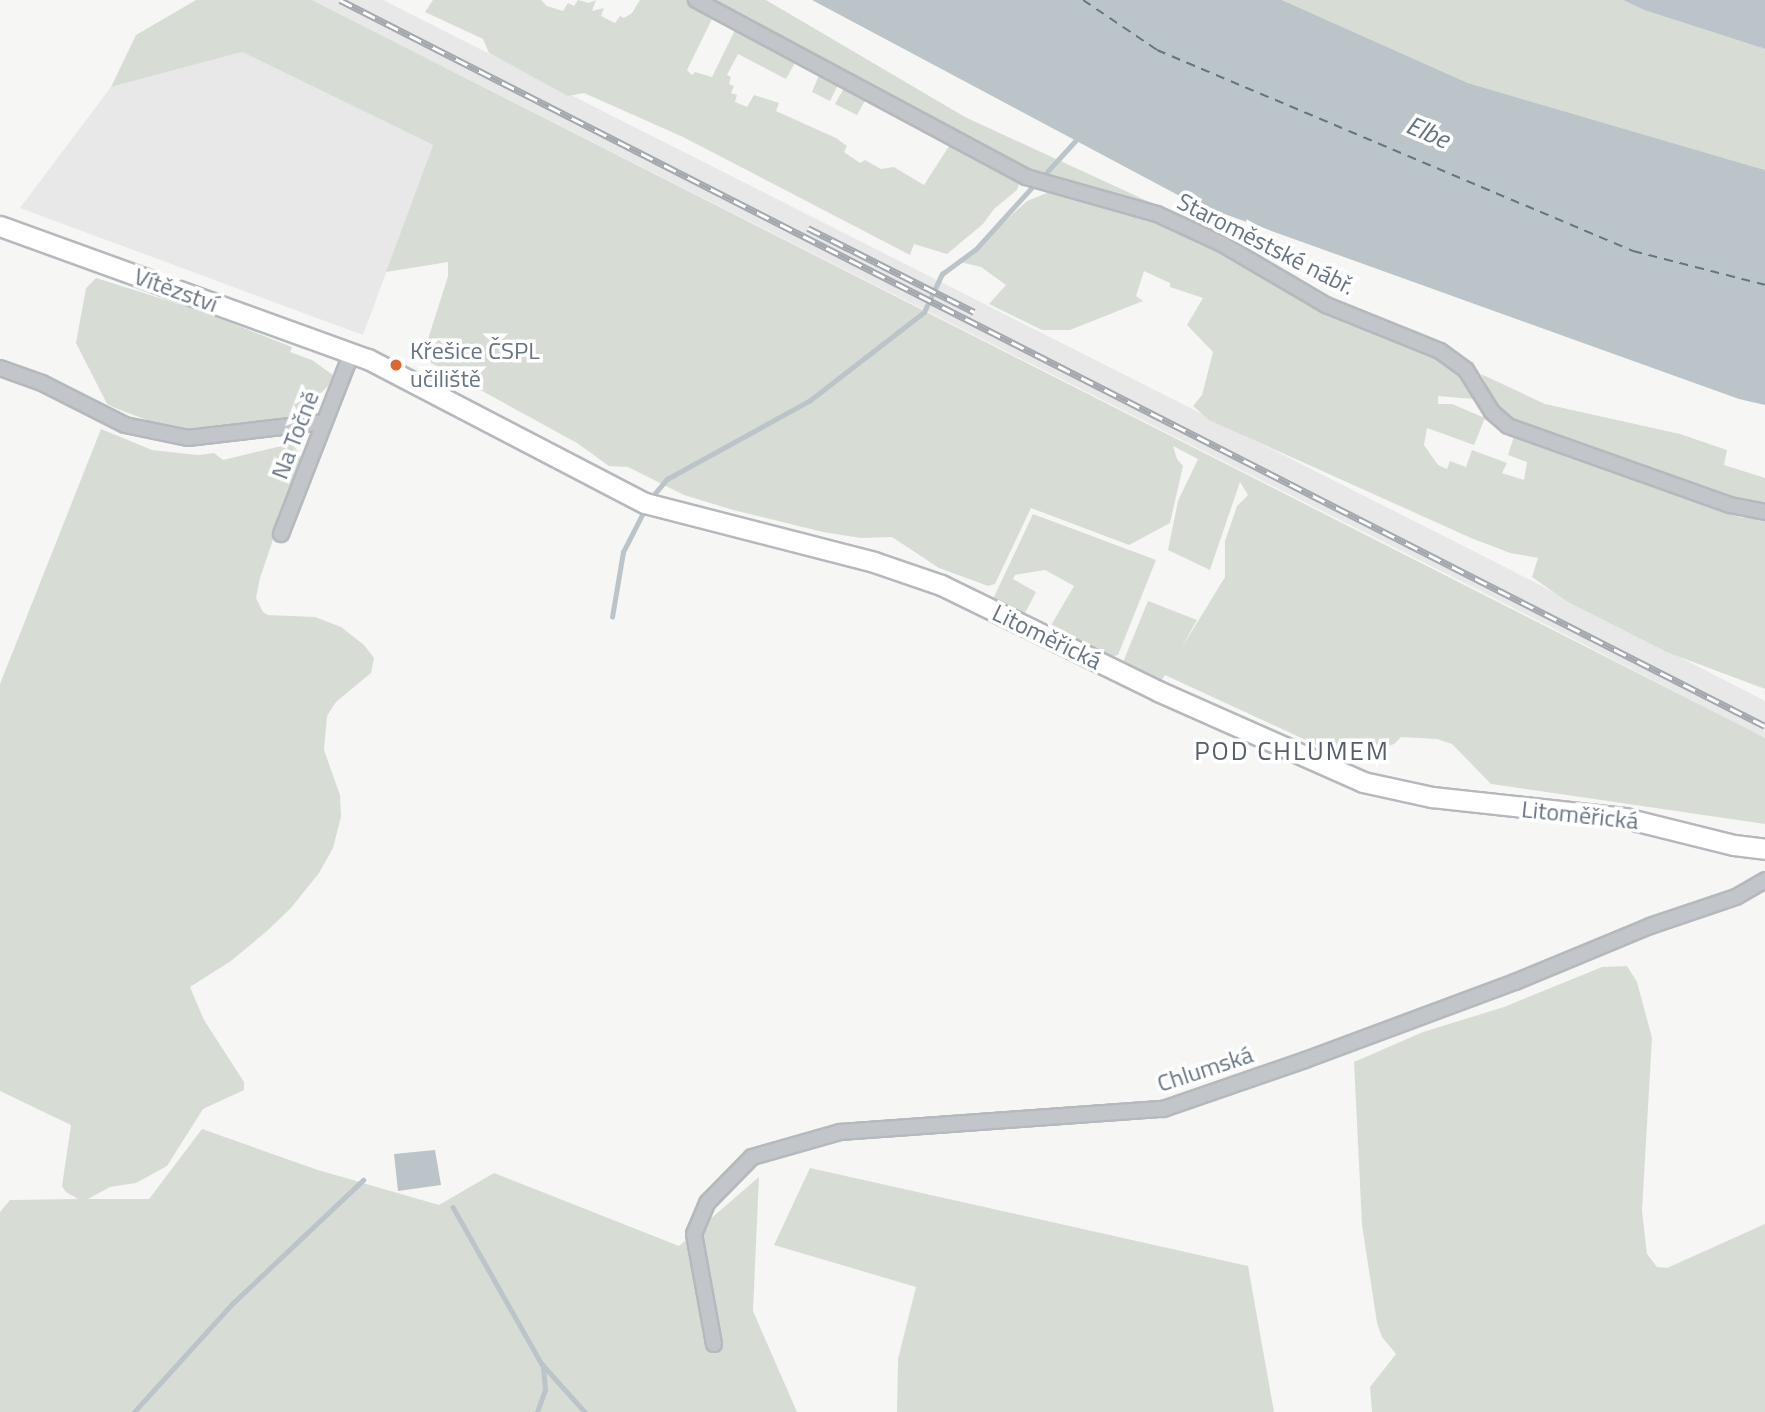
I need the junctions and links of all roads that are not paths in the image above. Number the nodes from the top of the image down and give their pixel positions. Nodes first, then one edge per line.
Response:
1 (696, 0) edge
2 (0, 226) edge
3 (351, 354) junction
4 (0, 368) edge
5 (324, 422) junction
6 (1765, 512) edge
7 (281, 534) dead end
8 (1765, 849) edge
9 (1765, 880) edge
10 (715, 1344) dead end

1 - 6 street, Staroměstské nábř.
2 - 3 main road, Vítězství
3 - 5 street, Na Točně
3 - 8 main road, Litoměřická
4 - 5 street
5 - 7 street, Na Točně
9 - 10 street, Chlumská

